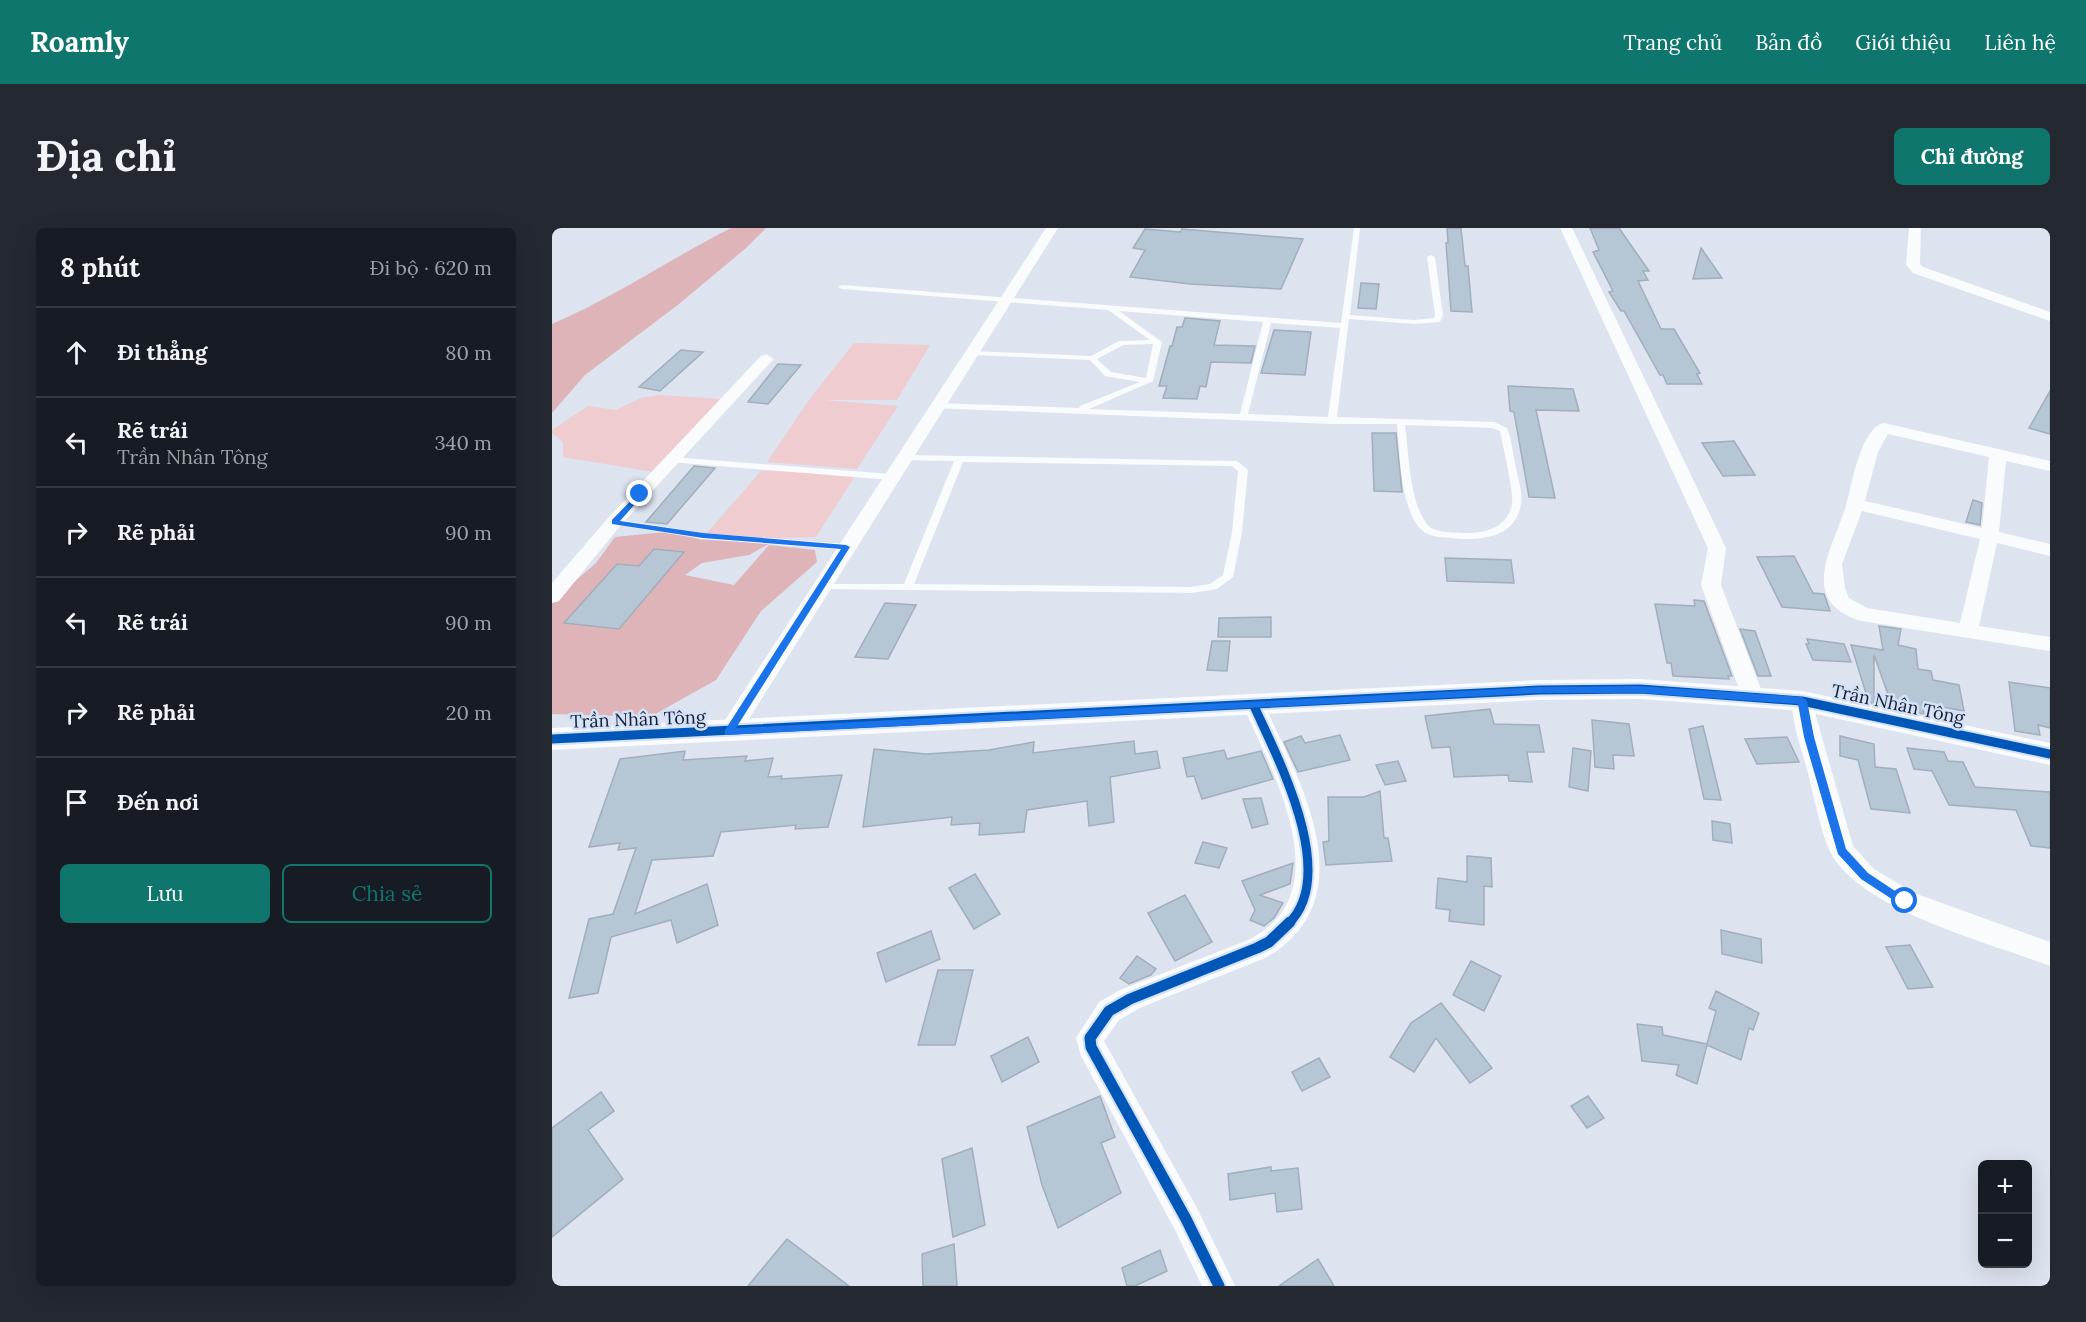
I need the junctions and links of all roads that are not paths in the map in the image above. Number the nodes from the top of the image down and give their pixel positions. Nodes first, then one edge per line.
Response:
1 (1052, 228) edge
2 (1357, 228) edge
3 (1566, 228) edge
4 (1916, 228) edge
5 (1431, 256) dead end
6 (842, 287) dead end
7 (1006, 299) junction
8 (1108, 307) junction
9 (2050, 318) edge
10 (1268, 319) junction
11 (1346, 321) junction
12 (1158, 342) junction
13 (972, 353) junction
14 (1092, 358) junction
15 (766, 359) dead end
16 (1149, 381) junction
17 (936, 406) junction
18 (1077, 410) junction
19 (1243, 417) junction
20 (1332, 421) junction
21 (1401, 424) junction
22 (1998, 454) junction
23 (904, 458) junction
24 (960, 459) junction
25 (672, 460) junction
26 (2050, 466) edge
27 (891, 477) junction
28 (1855, 504) junction
29 (614, 522) junction
30 (1990, 535) junction
31 (846, 547) junction
32 (2050, 550) edge
33 (908, 586) junction
34 (822, 587) junction
35 (552, 596) edge
36 (1968, 630) junction
37 (2050, 644) edge
38 (1753, 697) junction
39 (1802, 701) junction
40 (1254, 706) junction
41 (729, 732) junction
42 (552, 740) edge
43 (2050, 754) edge
44 (2050, 954) edge
45 (1219, 1286) edge

1 - 7 street
2 - 11 lane
3 - 38 street
4 - 9 street
5 - 11 lane
6 - 7 lane
7 - 8 lane
7 - 13 street
8 - 10 lane
8 - 12 lane
10 - 11 lane
10 - 19 lane
11 - 20 lane
12 - 14 lane
12 - 16 lane
13 - 14 lane
13 - 17 street
14 - 16 lane
15 - 25 street
16 - 18 lane
17 - 18 lane
17 - 23 street
18 - 19 lane
19 - 20 lane
20 - 21 lane
21 - 21 lane
22 - 26 street
22 - 28 street
22 - 30 street
23 - 24 lane
23 - 27 street
24 - 33 lane
24 - 33 lane
25 - 27 lane
25 - 29 street
27 - 31 street
28 - 30 street
28 - 36 street
29 - 31 lane
29 - 35 street
30 - 32 street
30 - 36 street
31 - 34 street
33 - 34 lane
34 - 41 street
36 - 37 street
38 - 39 street, Trần Nhân Tông
38 - 40 street, Trần Nhân Tông
39 - 43 street, Trần Nhân Tông
39 - 44 street
40 - 41 street, Trần Nhân Tông
40 - 45 street
41 - 42 street, Trần Nhân Tông

